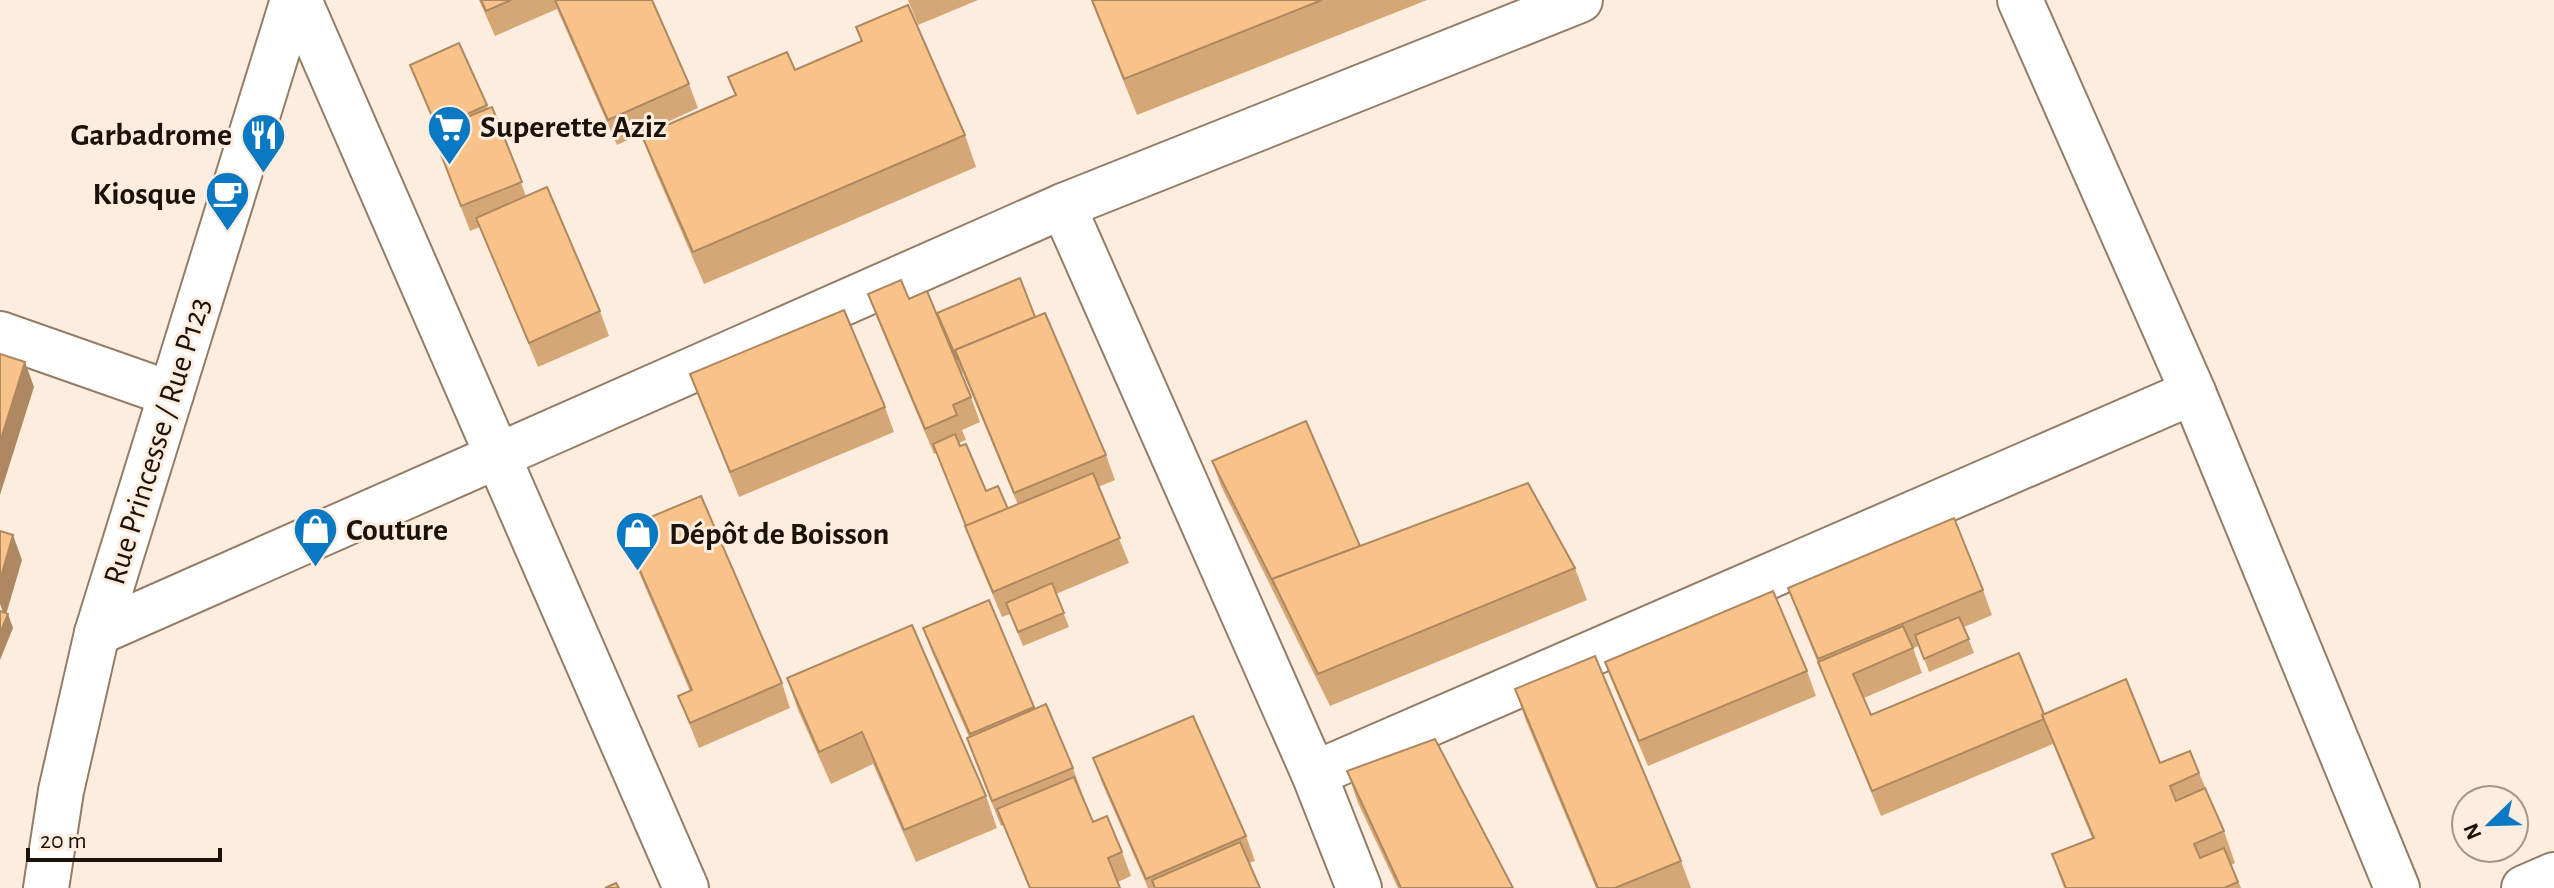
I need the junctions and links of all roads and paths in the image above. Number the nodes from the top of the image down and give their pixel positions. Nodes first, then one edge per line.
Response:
1 (293, 0) edge
2 (299, 0) edge
3 (1580, 0) edge
4 (2020, 0) edge
5 (1063, 206) junction
6 (0, 334) edge
7 (2193, 392) junction
8 (171, 394) junction
9 (501, 456) junction
10 (97, 633) junction
11 (1314, 774) junction
12 (2554, 875) edge
13 (46, 888) edge
14 (686, 888) edge
15 (1359, 888) edge
16 (2397, 888) edge
17 (2524, 888) edge

1 - 8 street, Rue Princesse / Rue P123
2 - 9 street
3 - 5 street
4 - 7 street
5 - 9 street
5 - 11 street
6 - 8 street
7 - 11 street
7 - 16 street
8 - 10 street, Rue Princesse / Rue P123
9 - 10 street
9 - 14 street
10 - 13 street, Rue Princesse / Rue P123
11 - 15 street
12 - 17 street

